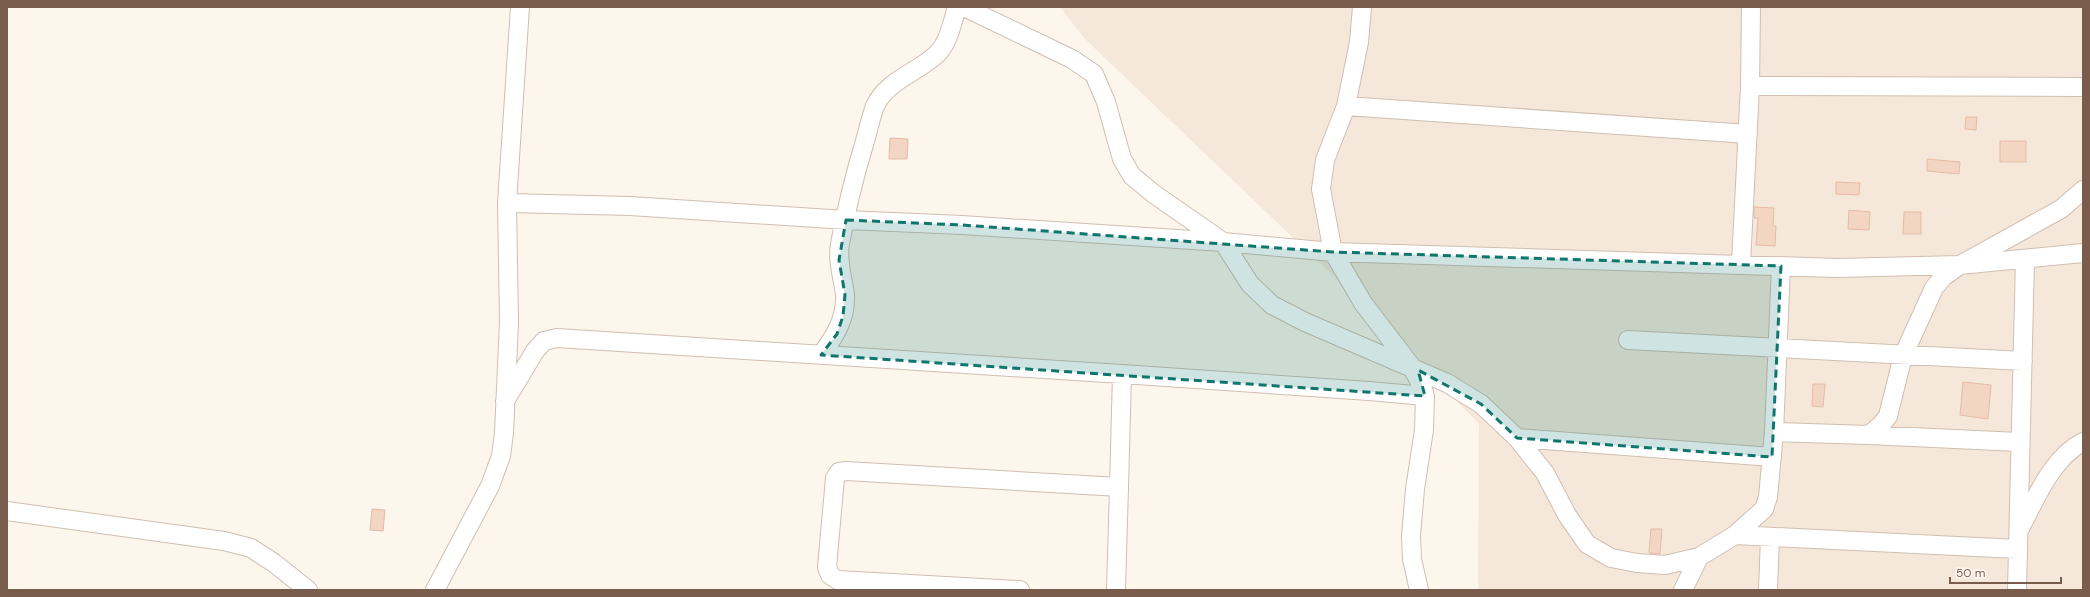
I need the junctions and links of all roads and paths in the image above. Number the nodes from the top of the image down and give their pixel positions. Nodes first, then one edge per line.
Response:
1 (520, 7) edge
2 (957, 7) edge
3 (964, 7) edge
4 (1362, 7) edge
5 (1751, 7) edge
6 (1750, 86) junction
7 (2083, 87) edge
8 (1346, 106) junction
9 (1748, 134) junction
10 (2083, 190) edge
11 (507, 203) junction
12 (846, 220) junction
13 (1222, 242) junction
14 (1333, 252) junction
15 (2083, 253) edge
16 (2025, 259) junction
17 (1741, 264) junction
18 (1960, 265) junction
19 (1781, 266) junction
20 (1628, 340) dead end
21 (1777, 349) junction
22 (821, 355) junction
23 (1903, 356) junction
24 (2023, 361) junction
25 (1411, 366) junction
26 (1122, 374) junction
27 (1425, 396) junction
28 (505, 402) junction
29 (1774, 432) junction
30 (1869, 434) junction
31 (1517, 438) junction
32 (2019, 442) junction
33 (2083, 442) edge
34 (1772, 457) junction
35 (1119, 487) junction
36 (7, 511) edge
37 (1735, 535) junction
38 (1770, 537) junction
39 (2017, 541) junction
40 (1699, 557) junction
41 (308, 590) edge
42 (435, 590) edge
43 (1020, 590) edge
44 (1116, 590) edge
45 (1419, 590) edge
46 (1683, 590) edge
47 (1768, 590) edge
48 (2017, 590) edge

1 - 11 street
2 - 12 street
3 - 13 street
4 - 8 street
5 - 6 street
6 - 7 street
6 - 9 street
8 - 9 street
8 - 14 street
9 - 17 street
10 - 18 street
11 - 12 street
11 - 28 street
12 - 13 street
12 - 22 street
13 - 14 street
13 - 25 street
14 - 17 street
14 - 25 street
15 - 16 street
16 - 18 street
16 - 24 street
17 - 19 street
18 - 19 street
18 - 23 street
19 - 21 street
20 - 21 street
21 - 23 street
21 - 29 street
22 - 26 street
22 - 28 street
23 - 24 street
23 - 30 street
24 - 32 street
25 - 27 street
25 - 31 street
26 - 27 street
26 - 35 street
27 - 45 street
28 - 42 street
29 - 30 street
29 - 34 street
30 - 32 street
31 - 34 street
31 - 40 street
32 - 39 street
33 - 39 street
34 - 37 street
35 - 43 street
35 - 44 street
36 - 41 street
37 - 38 street
37 - 40 street
38 - 39 street
38 - 47 street
39 - 48 street
40 - 46 street

